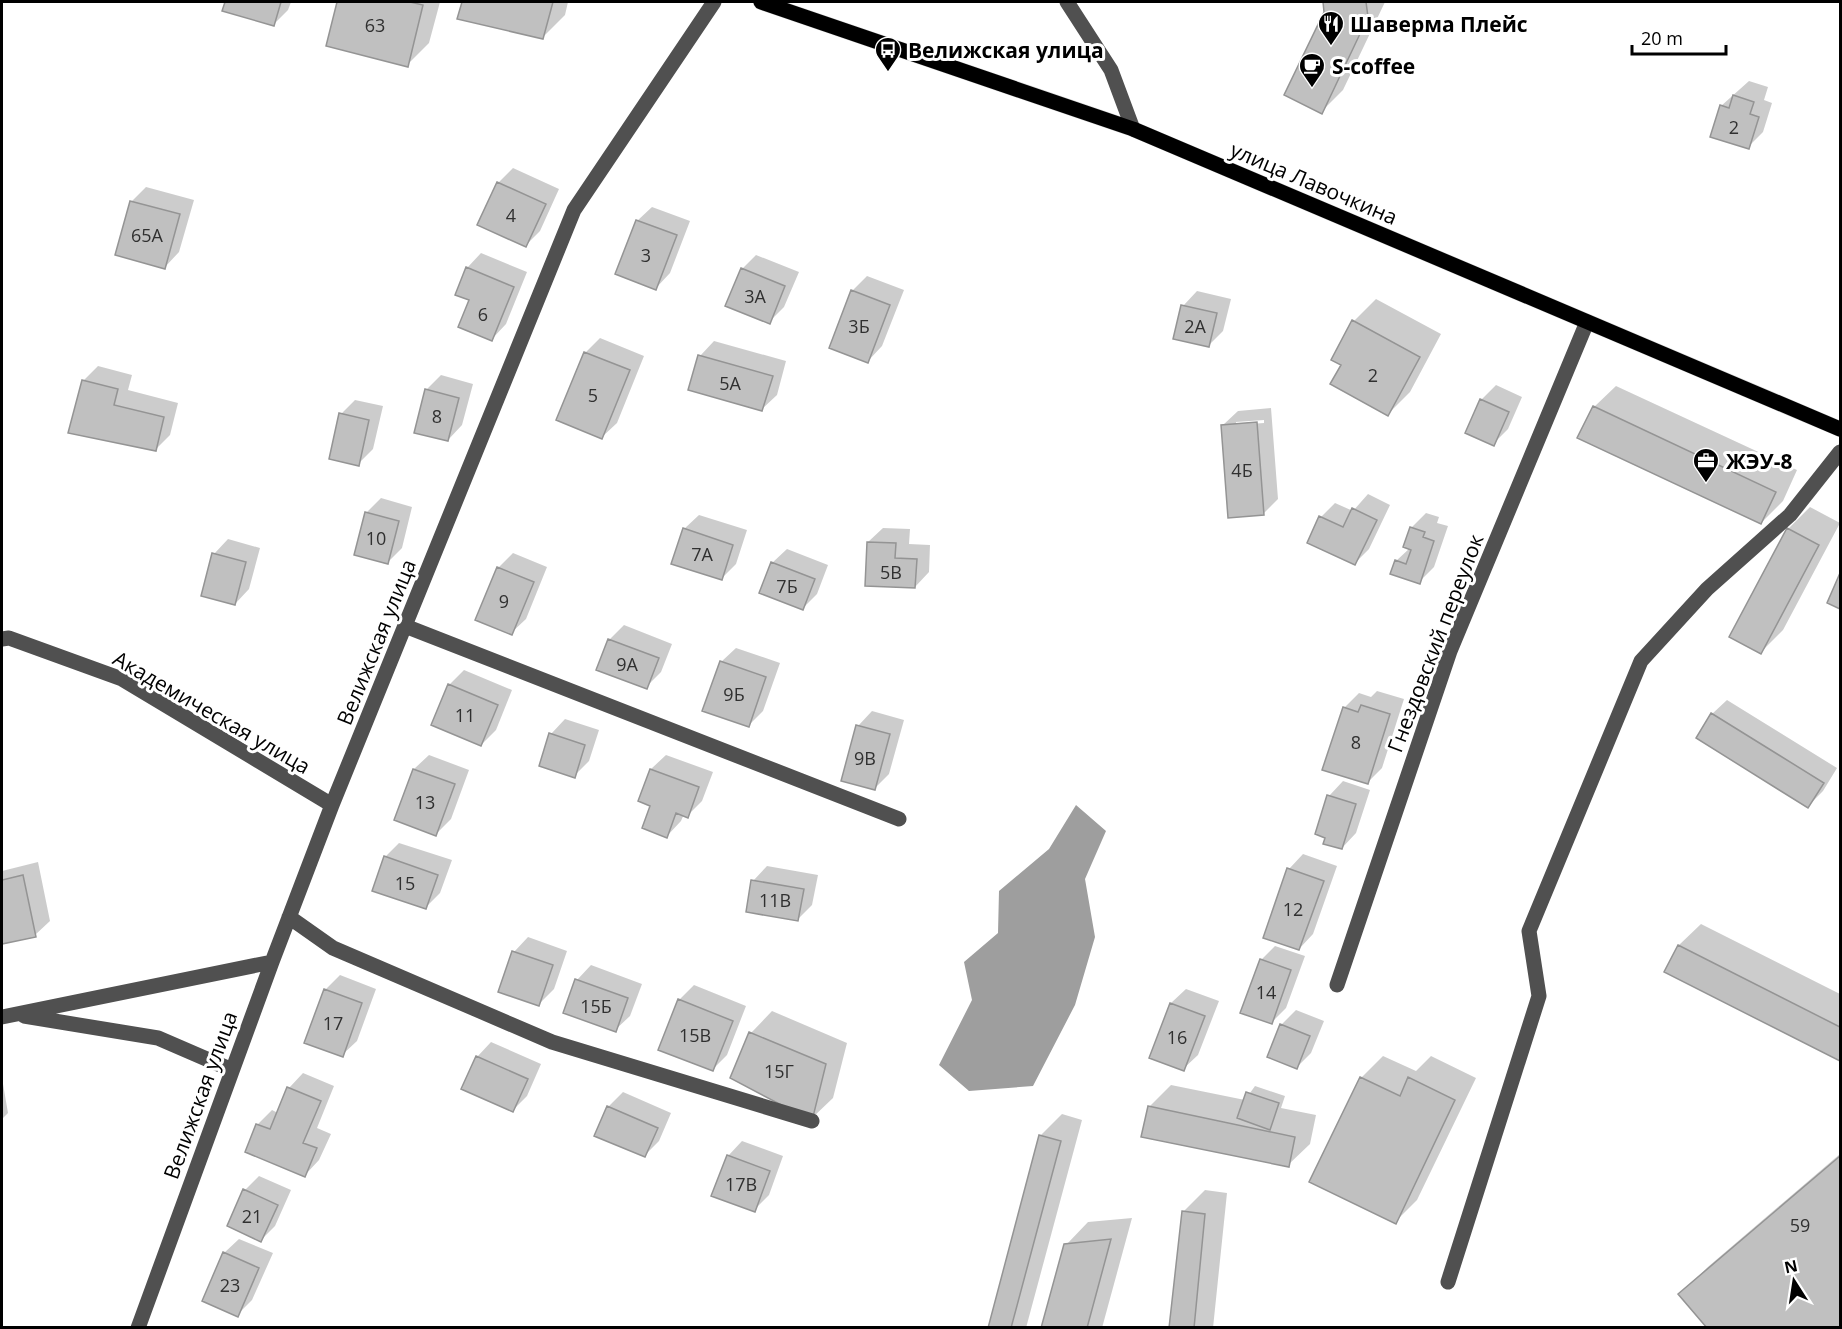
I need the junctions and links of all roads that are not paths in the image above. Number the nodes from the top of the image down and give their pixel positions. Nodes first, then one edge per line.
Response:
1 (714, 2) edge
2 (761, 2) edge
3 (1067, 2) edge
4 (1133, 129) junction
5 (1587, 322) junction
6 (1840, 429) edge
7 (1840, 452) edge
8 (405, 626) junction
9 (2, 639) edge
10 (332, 805) junction
11 (899, 819) dead end
12 (289, 917) junction
13 (272, 962) junction
14 (1337, 985) dead end
15 (8, 1016) edge
16 (232, 1070) junction
17 (812, 1121) dead end
18 (1448, 1282) dead end
19 (138, 1328) edge

1 - 8 street, Велижская улица
2 - 4 main road, улица Лавочкина
3 - 4 street
4 - 5 main road, улица Лавочкина
5 - 6 main road, улица Лавочкина
5 - 14 street, Гнездовский переулок
7 - 18 street
8 - 10 street, Велижская улица
8 - 11 street
9 - 10 street, Академическая улица
10 - 12 street, Велижская улица
12 - 13 street, Велижская улица
12 - 17 street
13 - 15 street
13 - 16 street, Велижская улица
15 - 16 street
16 - 19 street, Велижская улица

